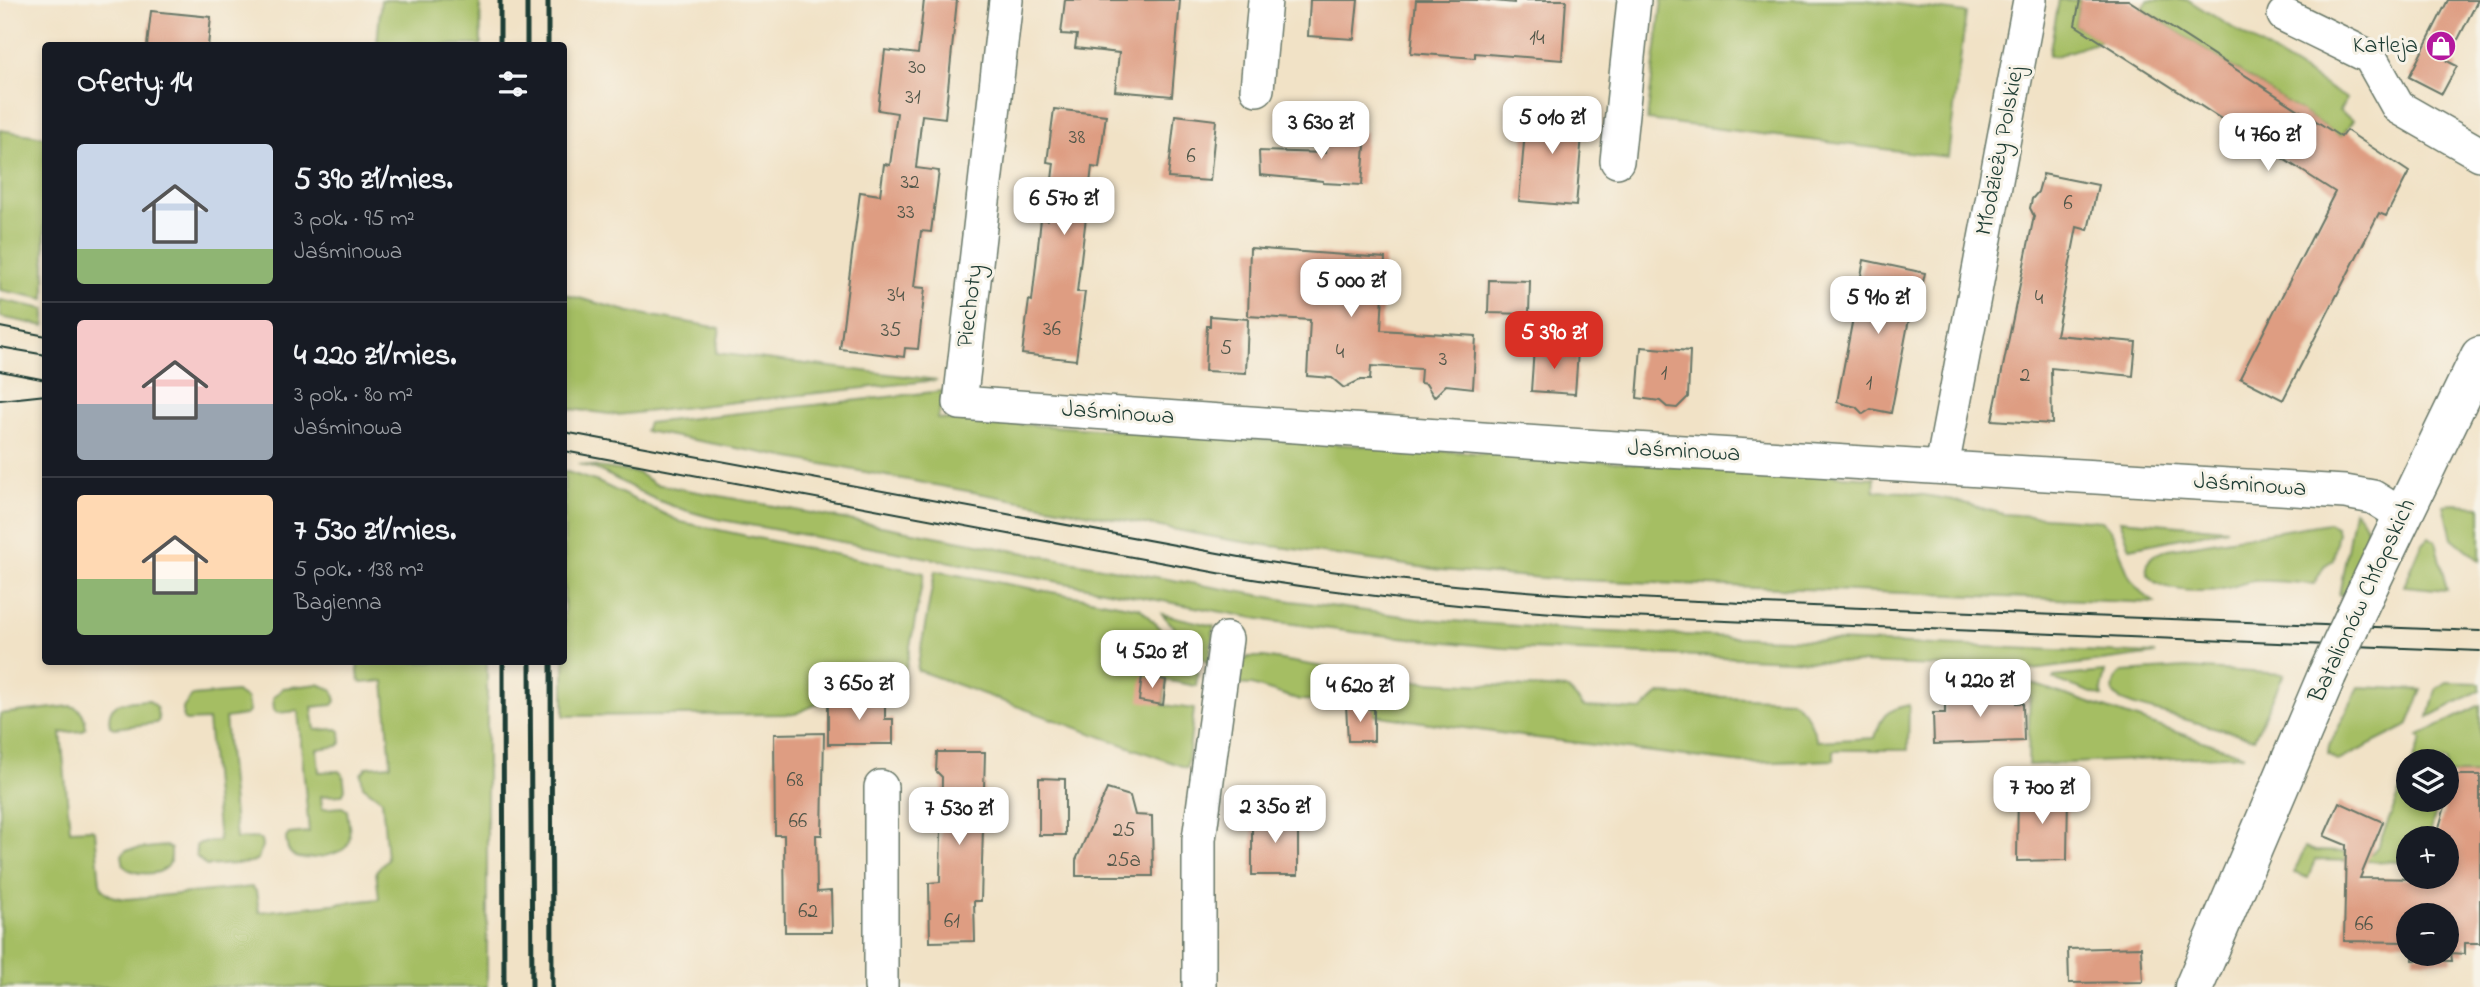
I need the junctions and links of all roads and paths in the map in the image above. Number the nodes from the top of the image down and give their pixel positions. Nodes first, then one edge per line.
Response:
1 (1006, 0) edge
2 (1265, 0) edge
3 (1634, 0) edge
4 (2030, 0) edge
5 (2284, 15) dead end
6 (1256, 89) dead end
7 (2480, 154) edge
8 (1617, 161) dead end
9 (2480, 356) edge
10 (960, 403) joint
11 (1941, 467) junction
12 (2402, 515) junction
13 (1226, 639) dead end
14 (881, 787) dead end
15 (881, 987) edge
16 (1199, 987) edge
17 (2194, 987) edge

1 - 10 street, Piechoty
2 - 6 street
3 - 8 street
4 - 11 street, Młodzieży Polskiej
5 - 7 street
9 - 12 street, Batalionów Chłopskich
10 - 11 street, Jaśminowa
11 - 12 street, Jaśminowa
12 - 17 street, Batalionów Chłopskich, bridge
13 - 16 street
14 - 15 street

